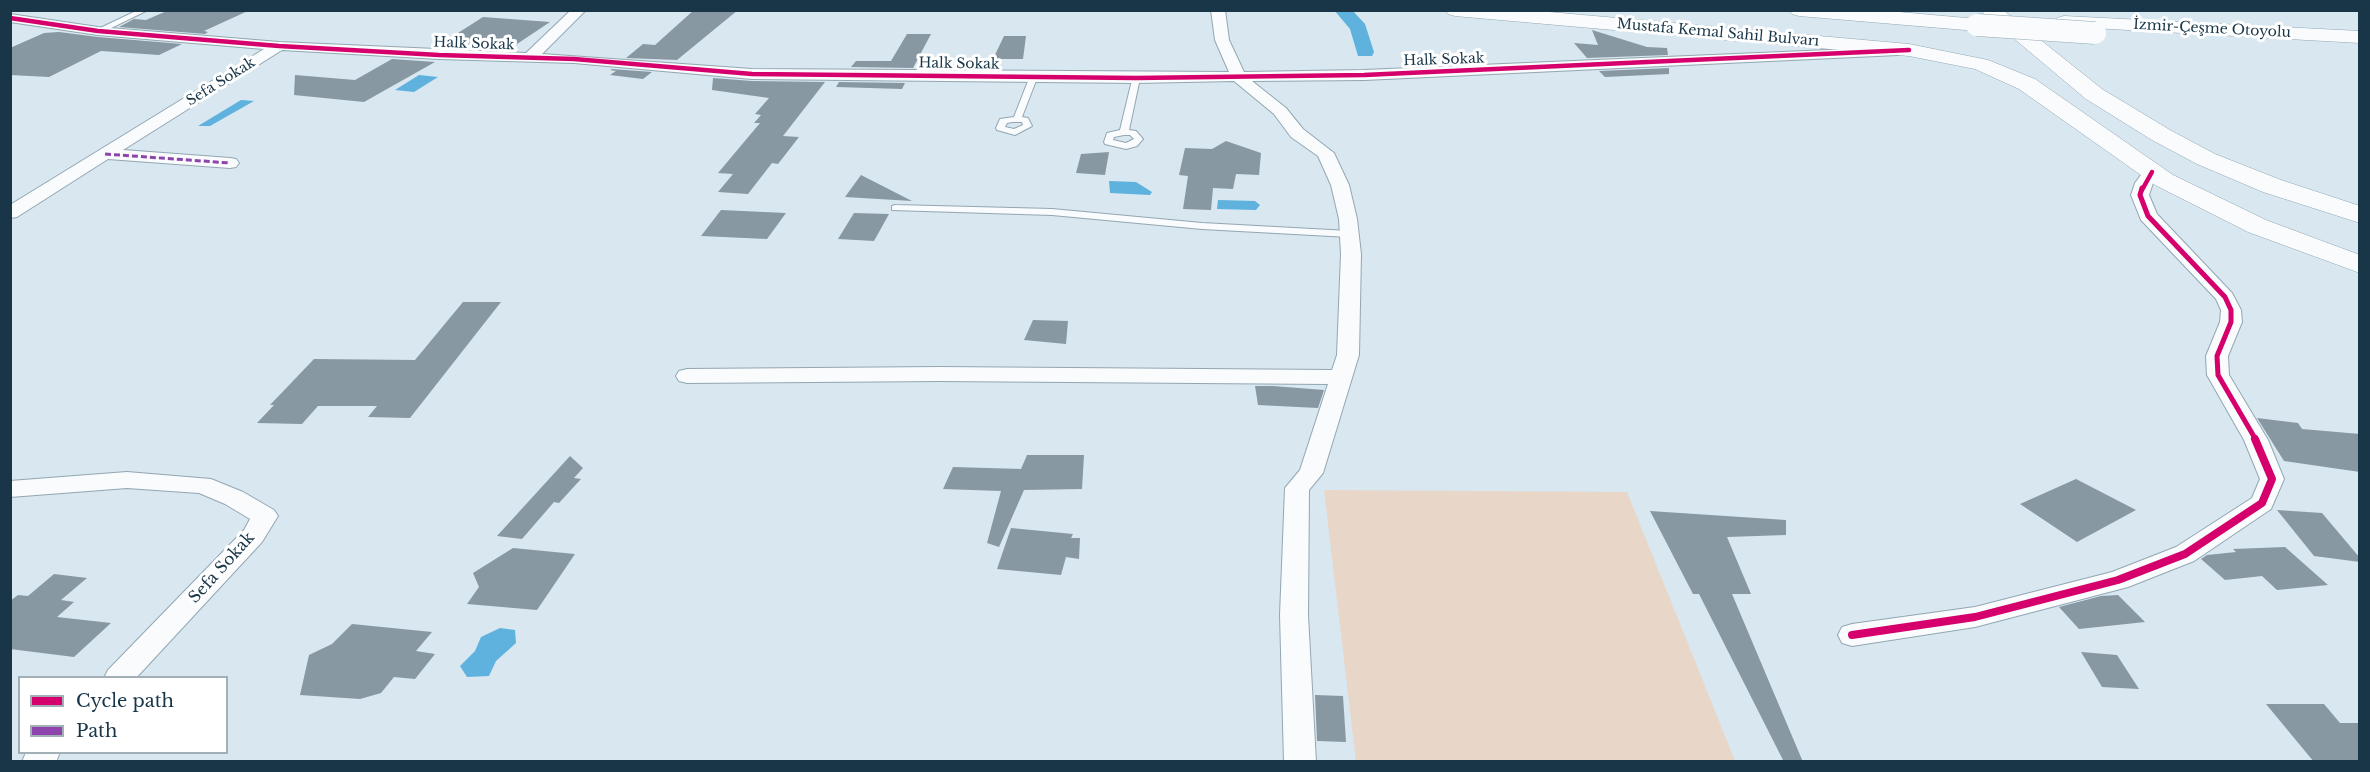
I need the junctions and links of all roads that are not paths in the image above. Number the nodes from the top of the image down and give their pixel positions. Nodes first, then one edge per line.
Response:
1 (145, 10) edge
2 (579, 10) edge
3 (1218, 10) edge
4 (1455, 10) edge
5 (1800, 10) edge
6 (1875, 10) edge
7 (2019, 10) edge
8 (1978, 17) edge
9 (10, 18) edge
10 (98, 32) junction
11 (2360, 37) edge
12 (279, 46) junction
13 (1909, 50) junction
14 (530, 57) junction
15 (2360, 57) edge
16 (1034, 78) junction
17 (1136, 78) junction
18 (1239, 78) junction
19 (1017, 119) dead end
20 (1124, 132) dead end
21 (105, 154) junction
22 (230, 163) dead end
23 (2152, 172) junction
24 (2360, 200) edge
25 (895, 208) dead end
26 (10, 213) edge
27 (2360, 216) edge
28 (1349, 234) junction
29 (2360, 265) edge
30 (687, 376) dead end
31 (1342, 377) junction
32 (10, 489) edge
33 (1852, 635) dead end
34 (120, 676) edge
35 (1300, 762) edge

1 - 10 lane
2 - 14 street
3 - 18 street
4 - 13 main road, Mustafa Kemal Sahil Bulvarı
5 - 8 highway
6 - 8 highway
7 - 24 highway
8 - 11 highway, İzmir-Çeşme Otoyolu
8 - 15 highway, bridge
8 - 27 highway
9 - 10 street, Halk Sokak
10 - 12 street, Halk Sokak
12 - 14 street, Halk Sokak
12 - 21 street, Sefa Sokak
13 - 18 street, Halk Sokak
13 - 23 main road, Mustafa Kemal Sahil Bulvarı
14 - 16 street, Halk Sokak
16 - 17 street, Halk Sokak
16 - 19 lane
17 - 18 street, Halk Sokak
17 - 20 lane
18 - 28 street
21 - 22 street
21 - 26 street, Sefa Sokak
23 - 29 main road, Mustafa Kemal Sahil Bulvarı
23 - 33 street
25 - 28 lane
28 - 31 street
30 - 31 street
31 - 35 street
32 - 34 street, Sefa Sokak

